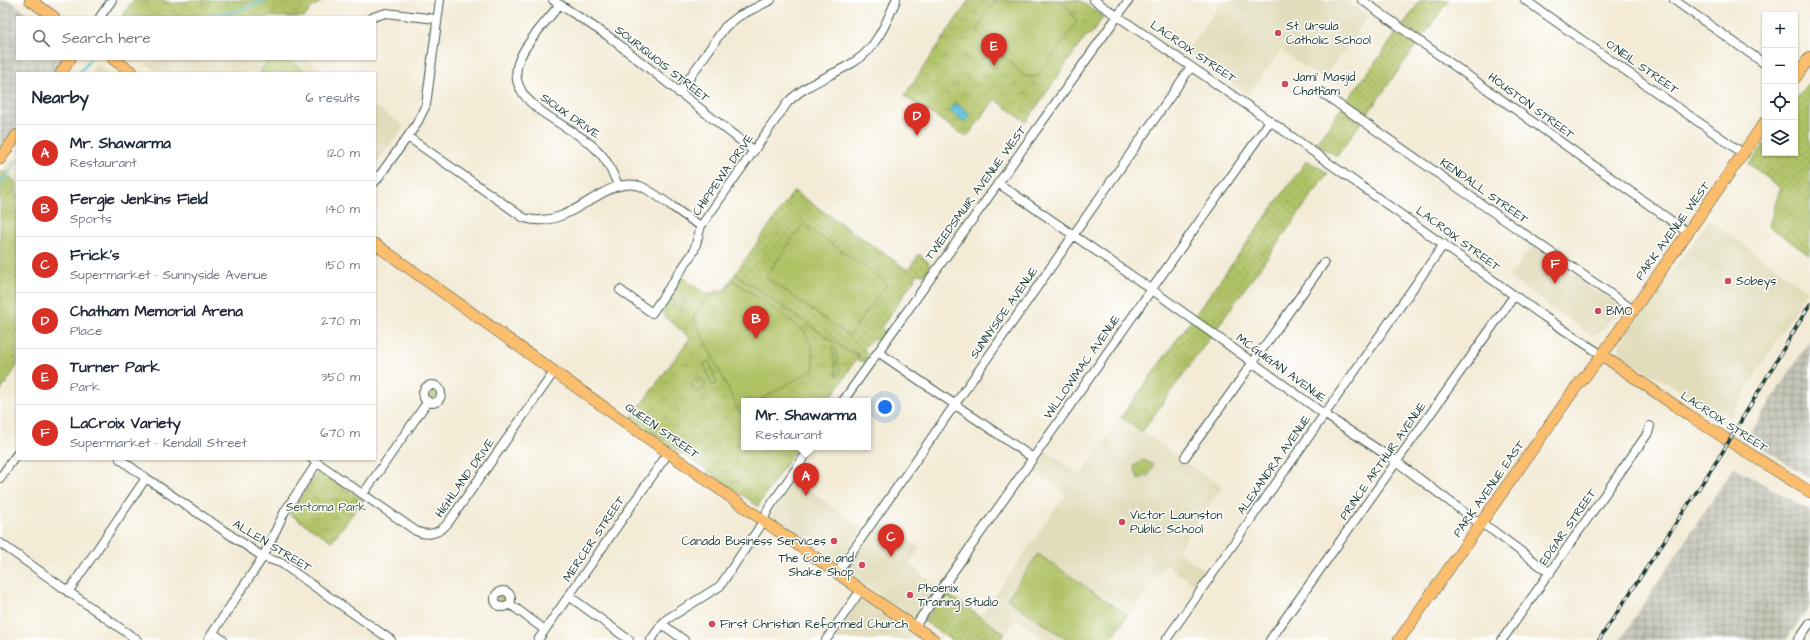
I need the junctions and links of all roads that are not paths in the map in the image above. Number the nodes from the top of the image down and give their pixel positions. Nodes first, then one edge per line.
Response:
1 (30, 0) edge
2 (112, 0) edge
3 (440, 0) edge
4 (771, 0) edge
5 (896, 0) edge
6 (1094, 0) edge
7 (1129, 0) edge
8 (1362, 0) edge
9 (1525, 0) edge
10 (1674, 0) edge
11 (556, 2) edge
12 (53, 16) edge
13 (101, 16) edge
14 (376, 16) edge
15 (1118, 17) junction
16 (436, 19) junction
17 (1810, 57) edge
18 (69, 60) edge
19 (114, 60) edge
20 (1762, 62) edge
21 (1191, 67) junction
22 (61, 72) edge
23 (132, 72) edge
24 (1798, 74) edge
25 (1321, 92) dead end
26 (679, 93) junction
27 (1270, 121) junction
28 (1762, 127) edge
29 (16, 137) edge
30 (408, 137) junction
31 (754, 151) junction
32 (1744, 154) junction
33 (0, 159) edge
34 (376, 181) edge
35 (998, 183) junction
36 (618, 185) junction
37 (701, 226) junction
38 (1687, 232) junction
39 (1074, 235) junction
40 (1444, 244) junction
41 (376, 245) edge
42 (1324, 263) dead end
43 (1151, 289) junction
44 (620, 290) dead end
45 (1514, 296) junction
46 (1632, 309) junction
47 (878, 352) junction
48 (1602, 355) junction
49 (1252, 362) junction
50 (554, 372) junction
51 (845, 398) edge
52 (428, 401) dead end
53 (954, 404) junction
54 (1324, 414) junction
55 (1650, 426) dead end
56 (809, 450) edge
57 (669, 452) junction
58 (16, 455) edge
59 (1185, 457) dead end
60 (1033, 458) junction
61 (121, 460) edge
62 (315, 461) edge
63 (1397, 462) junction
64 (0, 478) edge
65 (146, 478) junction
66 (1810, 492) edge
67 (363, 494) junction
68 (763, 519) junction
69 (1481, 523) junction
70 (0, 543) edge
71 (263, 556) junction
72 (837, 573) junction
73 (1550, 573) junction
74 (861, 590) junction
75 (68, 592) junction
76 (569, 596) junction
77 (510, 604) dead end
78 (1810, 623) edge
79 (662, 624) junction
80 (915, 626) junction
81 (545, 630) junction
82 (213, 633) junction
83 (138, 640) edge
84 (208, 640) edge
85 (223, 640) edge
86 (391, 640) edge
87 (538, 640) edge
88 (629, 640) edge
89 (651, 640) edge
90 (684, 640) edge
91 (826, 640) edge
92 (934, 640) edge
93 (1166, 640) edge
94 (1270, 640) edge
95 (1399, 640) edge
96 (1502, 640) edge
97 (1798, 640) edge

1 - 12 main road
2 - 13 street
3 - 16 street
4 - 26 street
5 - 31 street, CHIPPEWA DRIVE
6 - 15 street, LACROIX STREET
7 - 15 street, TWEEDSMUIR AVENUE WEST
8 - 38 street, HOUSTON STREET
9 - 32 street, O'NEIL STREET
10 - 20 street
11 - 26 street, SOURIQUOIS STREET
11 - 36 street, SIOUX DRIVE
14 - 16 street
15 - 21 street, LACROIX STREET
15 - 35 street, TWEEDSMUIR AVENUE WEST
16 - 30 street
17 - 24 main road
18 - 22 main road
19 - 23 main road
21 - 27 street, LACROIX STREET
21 - 39 street, SUNNYSIDE AVENUE
25 - 46 street, KENDALL STREET
26 - 31 street, SOURIQUOIS STREET
27 - 40 street, LACROIX STREET
27 - 43 street, WILLOWMAC AVENUE
28 - 32 main road, PARK AVENUE WEST
29 - 33 main road
30 - 34 street
30 - 36 street
31 - 37 street, CHIPPEWA DRIVE
32 - 38 main road, PARK AVENUE WEST
35 - 39 street, MCGUIGAN AVENUE
35 - 47 street, TWEEDSMUIR AVENUE WEST
36 - 37 street, CHIPPEWA DRIVE
37 - 44 street
38 - 46 main road, PARK AVENUE WEST
39 - 43 street, MCGUIGAN AVENUE
39 - 53 street, SUNNYSIDE AVENUE
40 - 45 street, LACROIX STREET
40 - 54 street, ALEXANDRA AVENUE
41 - 50 main road, QUEEN STREET
42 - 49 street
43 - 49 street, MCGUIGAN AVENUE
43 - 60 street, WILLOWMAC AVENUE
45 - 48 street, LACROIX STREET
45 - 63 street, PRINCE ARTHUR AVENUE
46 - 48 main road, PARK AVENUE WEST
47 - 51 street, TWEEDSMUIR AVENUE WEST
47 - 53 street
48 - 66 main road, LACROIX STREET
48 - 69 main road, PARK AVENUE EAST
49 - 54 street, MCGUIGAN AVENUE
49 - 59 street
50 - 57 main road, QUEEN STREET
50 - 67 street, HIGHLAND DRIVE
52 - 67 street
53 - 60 street
53 - 72 street, SUNNYSIDE AVENUE
54 - 63 street, MCGUIGAN AVENUE
54 - 93 street, ALEXANDRA AVENUE
55 - 73 street, EDGAR STREET
56 - 68 street
57 - 68 main road, QUEEN STREET
57 - 76 street, MERCER STREET
58 - 64 street
60 - 80 street, WILLOWMAC AVENUE
61 - 65 street, ALLEN STREET
62 - 67 street, HIGHLAND DRIVE
62 - 71 street
63 - 69 street, MCGUIGAN AVENUE
63 - 94 street, PRINCE ARTHUR AVENUE
65 - 71 street, ALLEN STREET
65 - 75 street
68 - 72 main road, QUEEN STREET
68 - 79 street
69 - 73 street, MCGUIGAN AVENUE
69 - 95 main road, PARK AVENUE EAST
70 - 75 street
71 - 82 street
71 - 86 street, ALLEN STREET
72 - 74 main road, QUEEN STREET
73 - 96 street, EDGAR STREET
74 - 80 main road, QUEEN STREET
74 - 91 street
75 - 83 street
76 - 81 street, MERCER STREET
76 - 88 street
77 - 81 street
78 - 97 street
79 - 89 street
79 - 90 street
80 - 92 main road, QUEEN STREET
81 - 87 street, MERCER STREET
82 - 84 street
82 - 85 street

